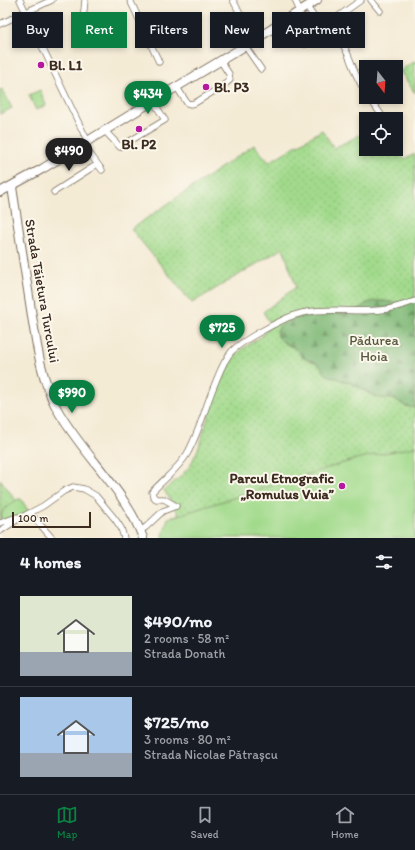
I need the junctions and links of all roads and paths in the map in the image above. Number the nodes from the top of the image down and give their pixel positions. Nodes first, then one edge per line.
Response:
1 (20, 0) edge
2 (52, 0) edge
3 (85, 0) edge
4 (130, 0) edge
5 (233, 0) edge
6 (295, 0) edge
7 (317, 0) edge
8 (362, 0) edge
9 (371, 0) edge
10 (304, 9) junction
11 (380, 11) dead end
12 (26, 12) edge
13 (28, 12) edge
14 (84, 12) edge
15 (240, 12) edge
16 (299, 12) edge
17 (307, 12) edge
18 (345, 12) edge
19 (12, 19) edge
20 (0, 24) edge
21 (42, 48) edge
22 (241, 48) edge
23 (245, 48) edge
24 (344, 48) edge
25 (220, 60) junction
26 (159, 62) dead end
27 (261, 69) dead end
28 (359, 82) edge
29 (176, 86) junction
30 (153, 100) junction
31 (105, 131) junction
32 (88, 141) junction
33 (93, 167) dead end
34 (102, 170) dead end
35 (12, 187) junction
36 (0, 192) edge
37 (54, 192) dead end
38 (415, 300) edge
39 (28, 514) junction
40 (0, 523) edge
41 (0, 531) edge
42 (142, 534) edge
43 (52, 538) edge
44 (124, 538) edge

1 - 12 street
2 - 13 street
3 - 14 street
4 - 26 street
5 - 15 street
6 - 10 street
7 - 10 main road
8 - 18 street
9 - 11 street
10 - 16 main road
10 - 17 street
19 - 20 street
21 - 32 street
22 - 25 main road
23 - 27 street
24 - 28 street
25 - 29 main road
25 - 29 street
29 - 30 main road
30 - 31 main road
30 - 31 street
31 - 32 main road
32 - 34 street
32 - 35 main road
33 - 37 street
35 - 36 main road
35 - 42 main road, Strada Tăietura Turcului
38 - 42 street
39 - 40 street
39 - 41 street
39 - 43 street
39 - 44 street

